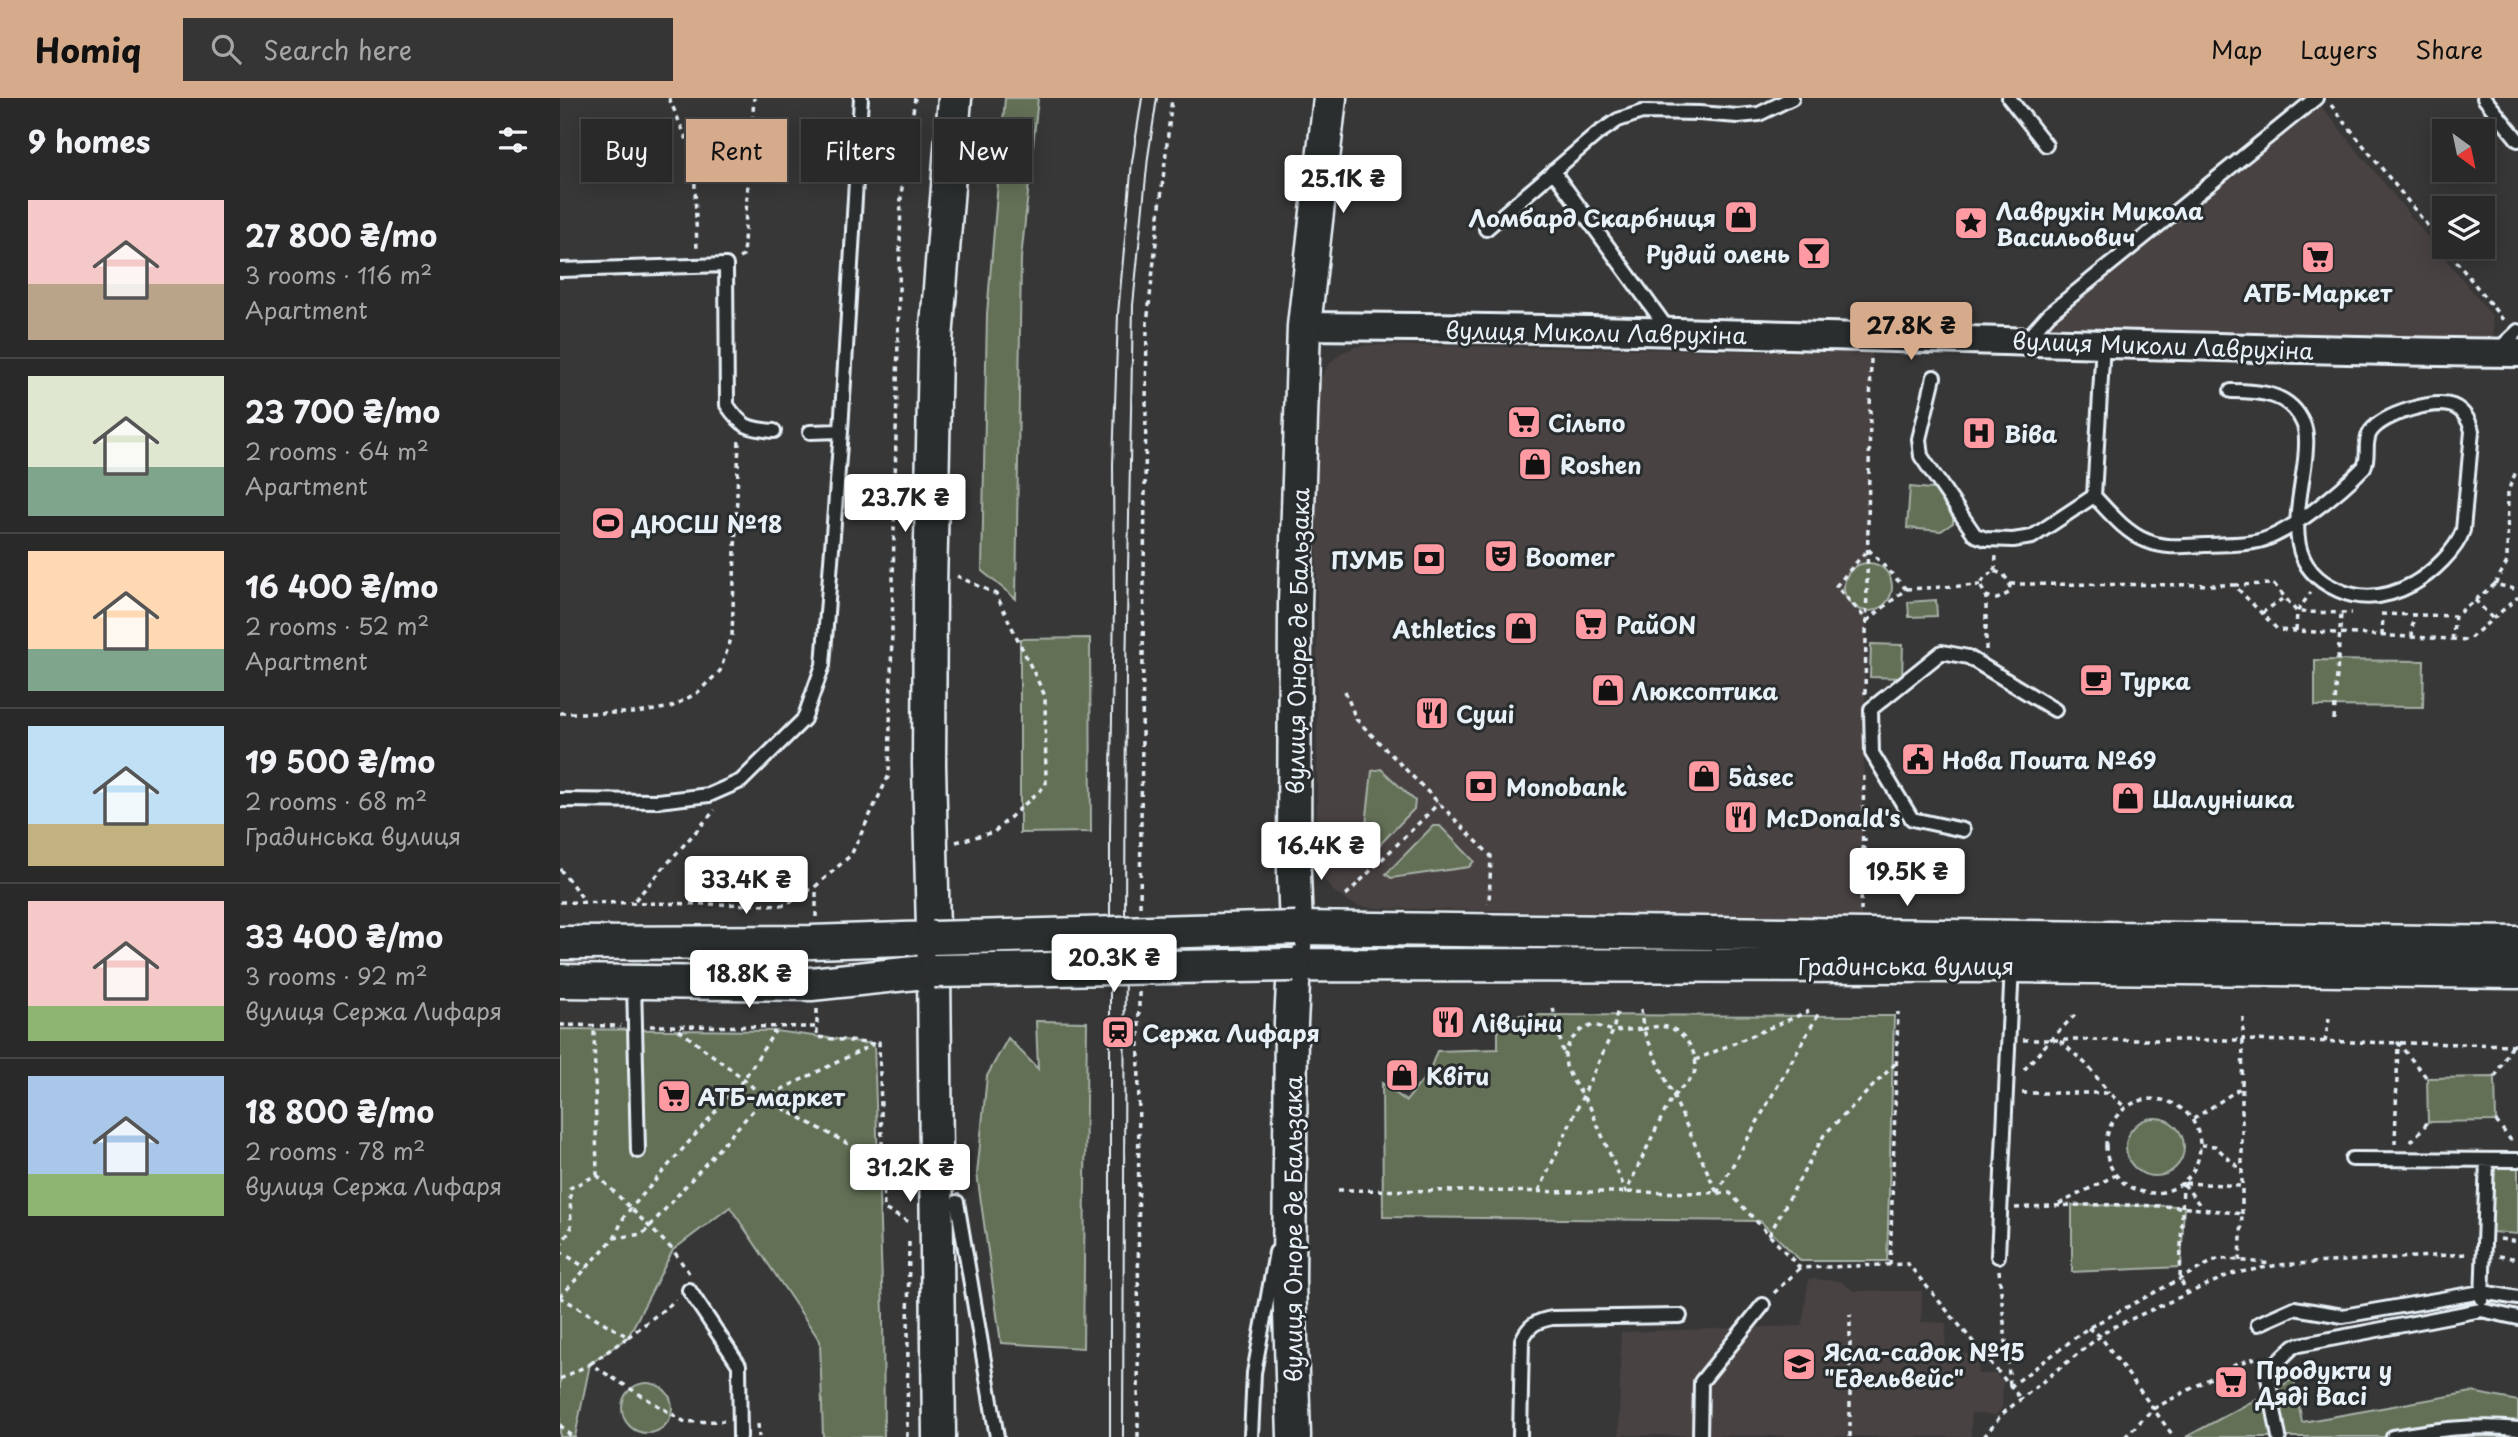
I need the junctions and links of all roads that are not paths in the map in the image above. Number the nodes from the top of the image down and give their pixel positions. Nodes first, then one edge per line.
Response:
1 (861, 98) edge
2 (955, 98) edge
3 (1330, 98) edge
4 (1792, 98) edge
5 (2009, 98) edge
6 (2316, 98) edge
7 (2484, 98) edge
8 (2518, 140) edge
9 (2046, 145) dead end
10 (1553, 171) junction
11 (1486, 229) dead end
12 (560, 270) edge
13 (1304, 326) junction
14 (2518, 331) edge
15 (1671, 333) junction
16 (2026, 340) junction
17 (2104, 343) junction
18 (2506, 353) edge
19 (1934, 377) dead end
20 (2231, 391) dead end
21 (774, 431) dead end
22 (841, 431) junction
23 (810, 432) dead end
24 (2094, 496) junction
25 (2298, 522) junction
26 (2055, 710) dead end
27 (560, 800) edge
28 (1963, 830) dead end
29 (1296, 928) junction
30 (933, 938) junction
31 (560, 943) edge
32 (2518, 943) edge
33 (1294, 965) junction
34 (2012, 966) junction
35 (934, 971) junction
36 (2518, 972) edge
37 (560, 981) edge
38 (634, 982) junction
39 (639, 1152) dead end
40 (2352, 1160) dead end
41 (2487, 1160) junction
42 (2518, 1160) edge
43 (1290, 1175) junction
44 (957, 1202) dead end
45 (1998, 1256) road end
46 (689, 1290) road end
47 (2482, 1292) junction
48 (2518, 1298) edge
49 (1763, 1305) road end
50 (2481, 1310) junction
51 (1680, 1316) dead end
52 (2518, 1318) edge
53 (2258, 1324) dead end
54 (2518, 1429) edge
55 (740, 1437) edge
56 (939, 1437) edge
57 (997, 1437) edge
58 (1251, 1437) edge
59 (1294, 1437) edge
60 (1520, 1437) edge
61 (1700, 1437) edge
62 (2279, 1437) edge
63 (2393, 1437) edge

1 - 22 lane
2 - 30 street
3 - 13 street, вулиця Оноре де Бальзака
4 - 10 lane
5 - 9 lane
6 - 16 lane
7 - 8 lane
10 - 11 lane
10 - 15 lane
12 - 21 lane
13 - 15 street, вулиця Миколи Лаврухіна
13 - 29 street, вулиця Оноре де Бальзака
14 - 18 lane
15 - 16 street, вулиця Миколи Лаврухіна
16 - 17 street, вулиця Миколи Лаврухіна
17 - 18 street, вулиця Миколи Лаврухіна
17 - 24 lane
19 - 24 lane
20 - 25 lane
22 - 23 lane
22 - 27 lane
24 - 25 lane
25 - 25 lane
26 - 28 lane
29 - 30 street, Градинська вулиця, bridge
29 - 32 street, Градинська вулиця
29 - 33 street, вулиця Оноре де Бальзака
30 - 31 street, Градинська вулиця
30 - 35 street
33 - 34 street, Градинська вулиця
33 - 35 street, Градинська вулиця, bridge
33 - 43 street, вулиця Оноре де Бальзака
34 - 36 street, Градинська вулиця
34 - 45 lane
35 - 38 street, Градинська вулиця
35 - 56 street
37 - 38 street, Градинська вулиця
38 - 39 lane
40 - 41 lane
41 - 42 lane
41 - 47 lane
43 - 58 lane
43 - 59 street, вулиця Оноре де Бальзака
44 - 57 lane
46 - 55 lane
47 - 48 lane
47 - 50 lane
47 - 53 lane
49 - 61 lane
50 - 52 lane
50 - 62 lane
51 - 60 lane
54 - 63 lane

